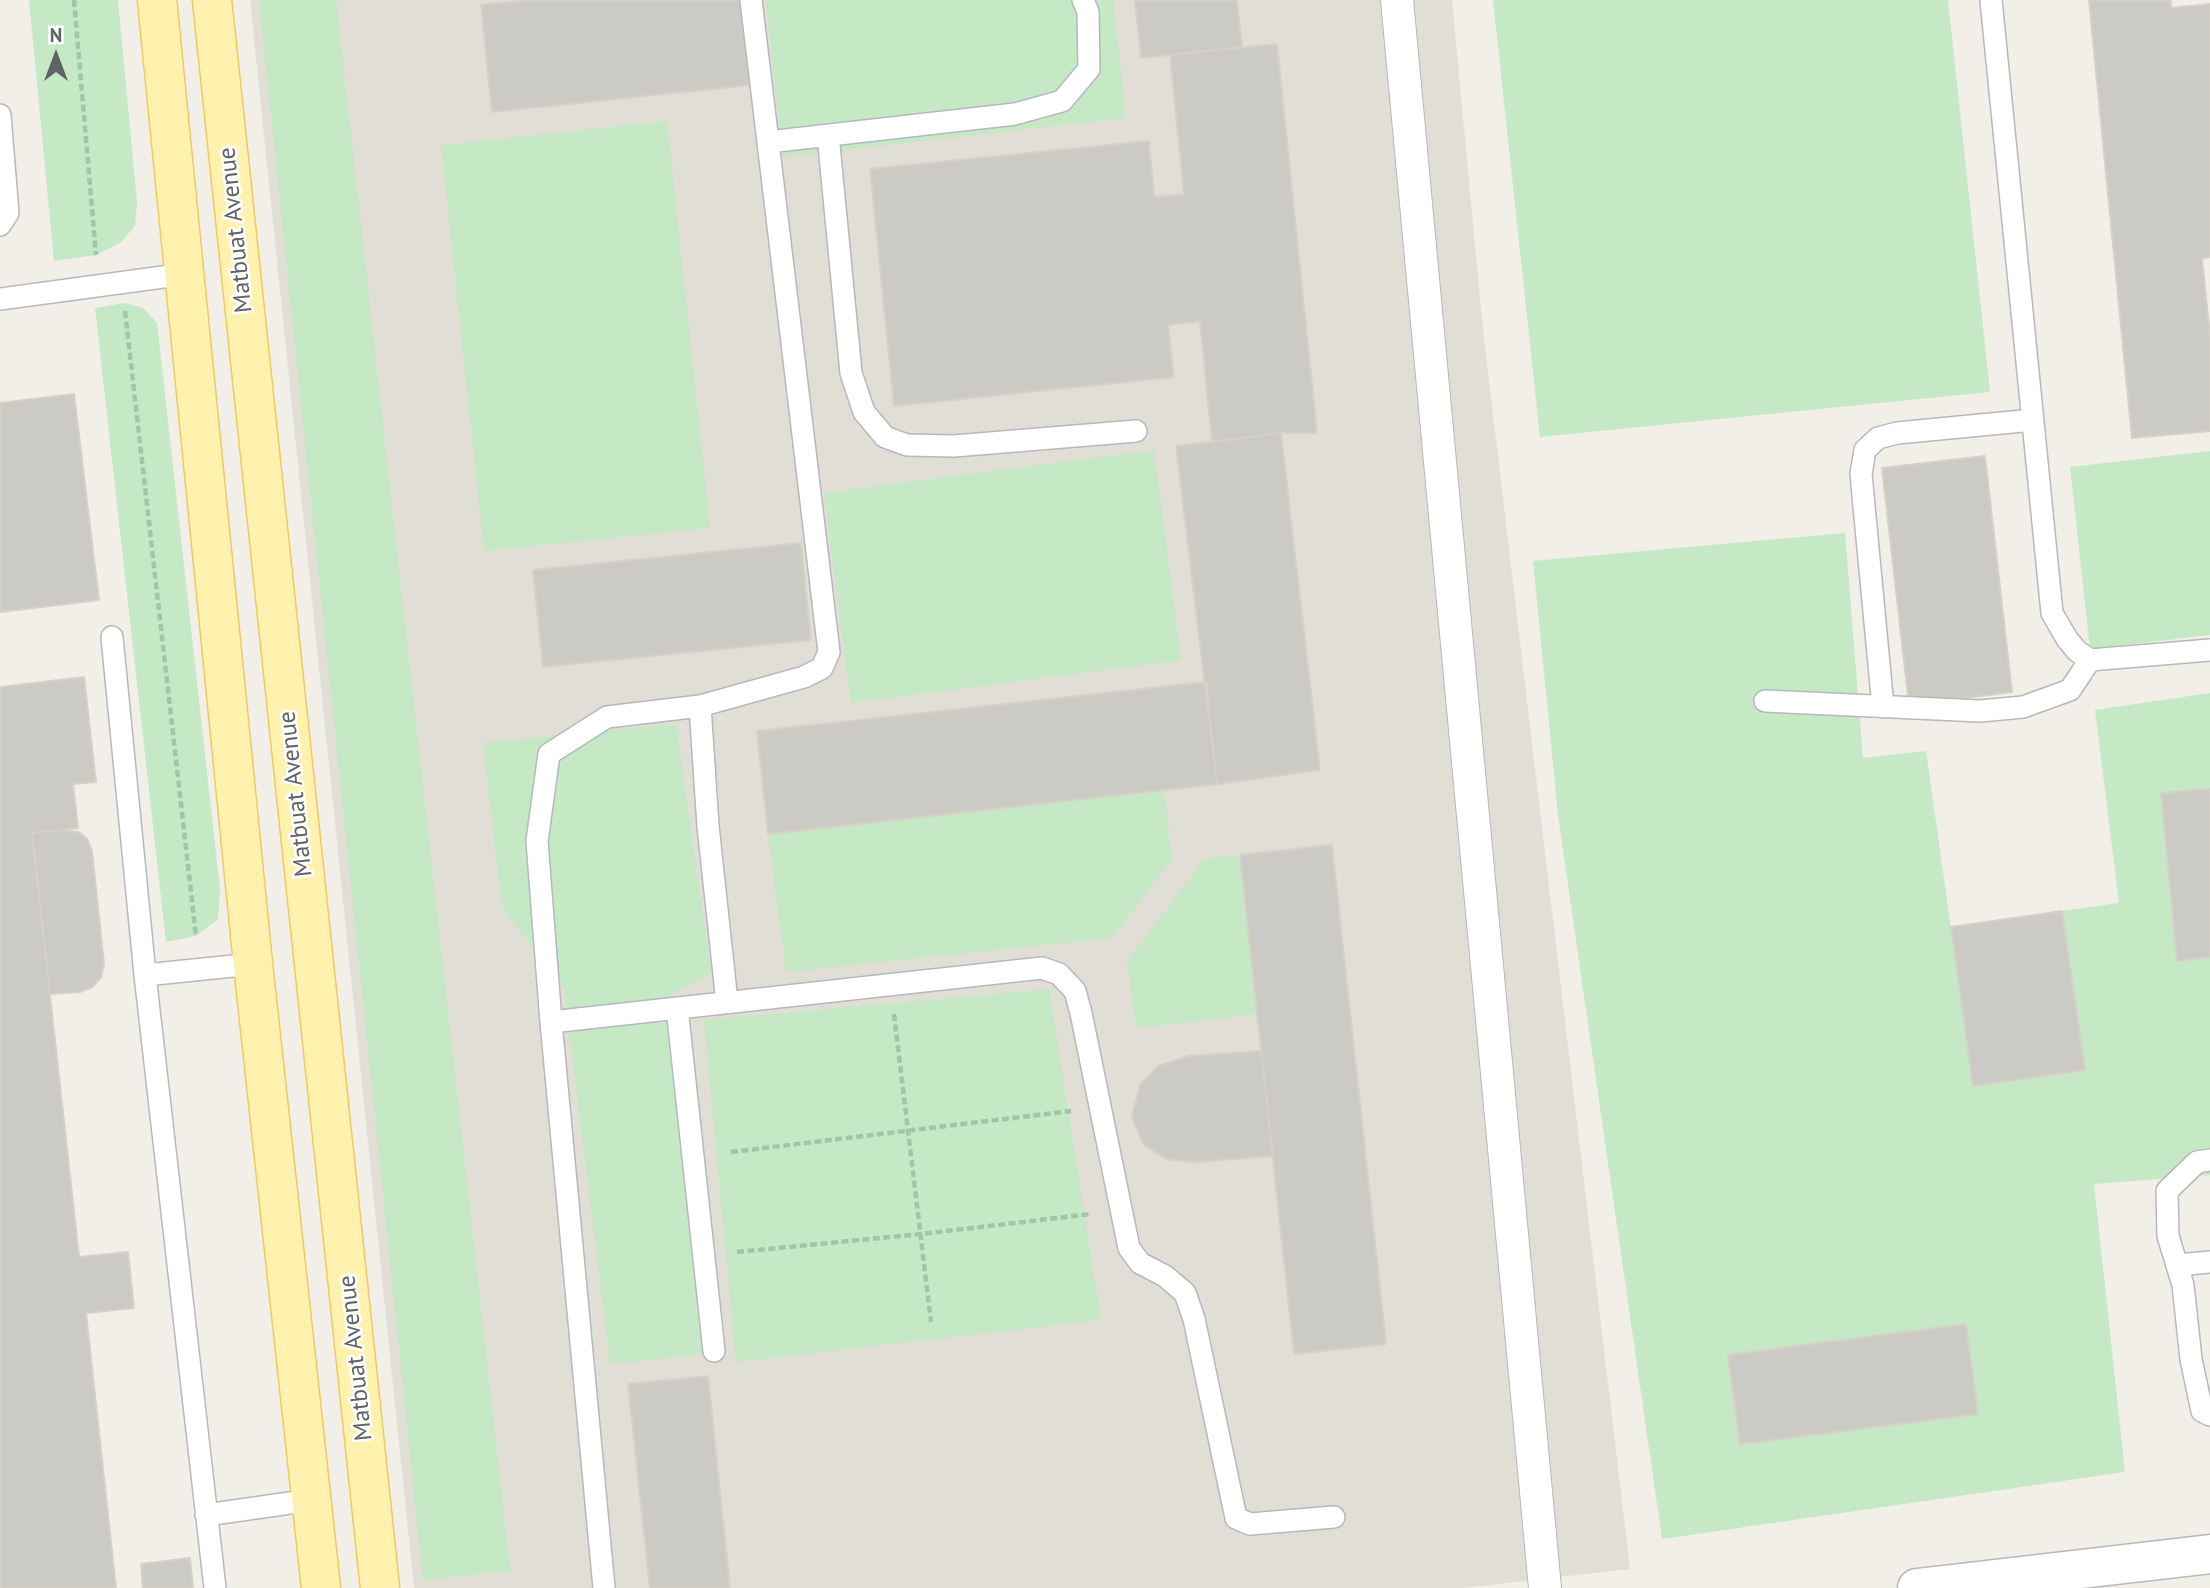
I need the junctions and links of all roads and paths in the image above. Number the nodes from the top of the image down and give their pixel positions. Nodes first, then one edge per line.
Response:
1 (74, 0) edge
2 (157, 0) edge
3 (212, 0) edge
4 (751, 0) edge
5 (1083, 0) edge
6 (1397, 0) edge
7 (1991, 0) edge
8 (0, 115) edge
9 (828, 135) junction
10 (768, 142) junction
11 (0, 225) edge
12 (96, 255) dead end
13 (185, 274) junction
14 (0, 299) edge
15 (125, 303) dead end
16 (2032, 420) junction
17 (1136, 431) dead end
18 (112, 637) dead end
19 (2210, 650) edge
20 (2090, 660) junction
21 (1765, 702) dead end
22 (700, 706) junction
23 (1883, 707) junction
24 (196, 936) dead end
25 (253, 964) junction
26 (145, 975) junction
27 (890, 985) junction
28 (727, 1002) junction
29 (677, 1008) junction
30 (551, 1022) junction
31 (1100, 1108) junction
32 (909, 1132) junction
33 (731, 1152) dead end
34 (2210, 1160) edge
35 (1121, 1210) junction
36 (921, 1234) junction
37 (737, 1252) dead end
38 (2210, 1262) edge
39 (2177, 1265) junction
40 (931, 1322) dead end
41 (714, 1350) dead end
42 (2210, 1415) edge
43 (311, 1500) junction
44 (206, 1515) junction
45 (1334, 1517) dead end
46 (2210, 1554) edge
47 (215, 1588) edge
48 (321, 1588) edge
49 (380, 1588) edge
50 (604, 1588) edge
51 (1545, 1588) edge
52 (1917, 1588) edge

1 - 12 path
2 - 13 main road
3 - 49 main road, Matbuat Avenue
4 - 10 lane
5 - 9 lane
6 - 51 street
7 - 16 lane
8 - 11 lane
9 - 10 lane
9 - 17 lane
10 - 22 lane
13 - 14 lane
13 - 25 main road
15 - 24 path
16 - 20 lane
16 - 23 lane
18 - 26 lane
19 - 20 lane
20 - 23 lane
21 - 23 lane
22 - 28 lane
22 - 30 lane
25 - 26 lane
25 - 43 main road
26 - 44 lane
27 - 28 lane
27 - 31 lane
27 - 32 path
28 - 29 lane
29 - 30 lane
29 - 41 lane
30 - 50 lane
31 - 32 path
31 - 35 lane
32 - 33 path
32 - 36 path
34 - 39 lane
35 - 36 path
35 - 45 lane
36 - 37 path
36 - 40 path
38 - 39 lane
39 - 42 lane
43 - 44 lane
43 - 48 main road
44 - 47 lane
46 - 52 street

